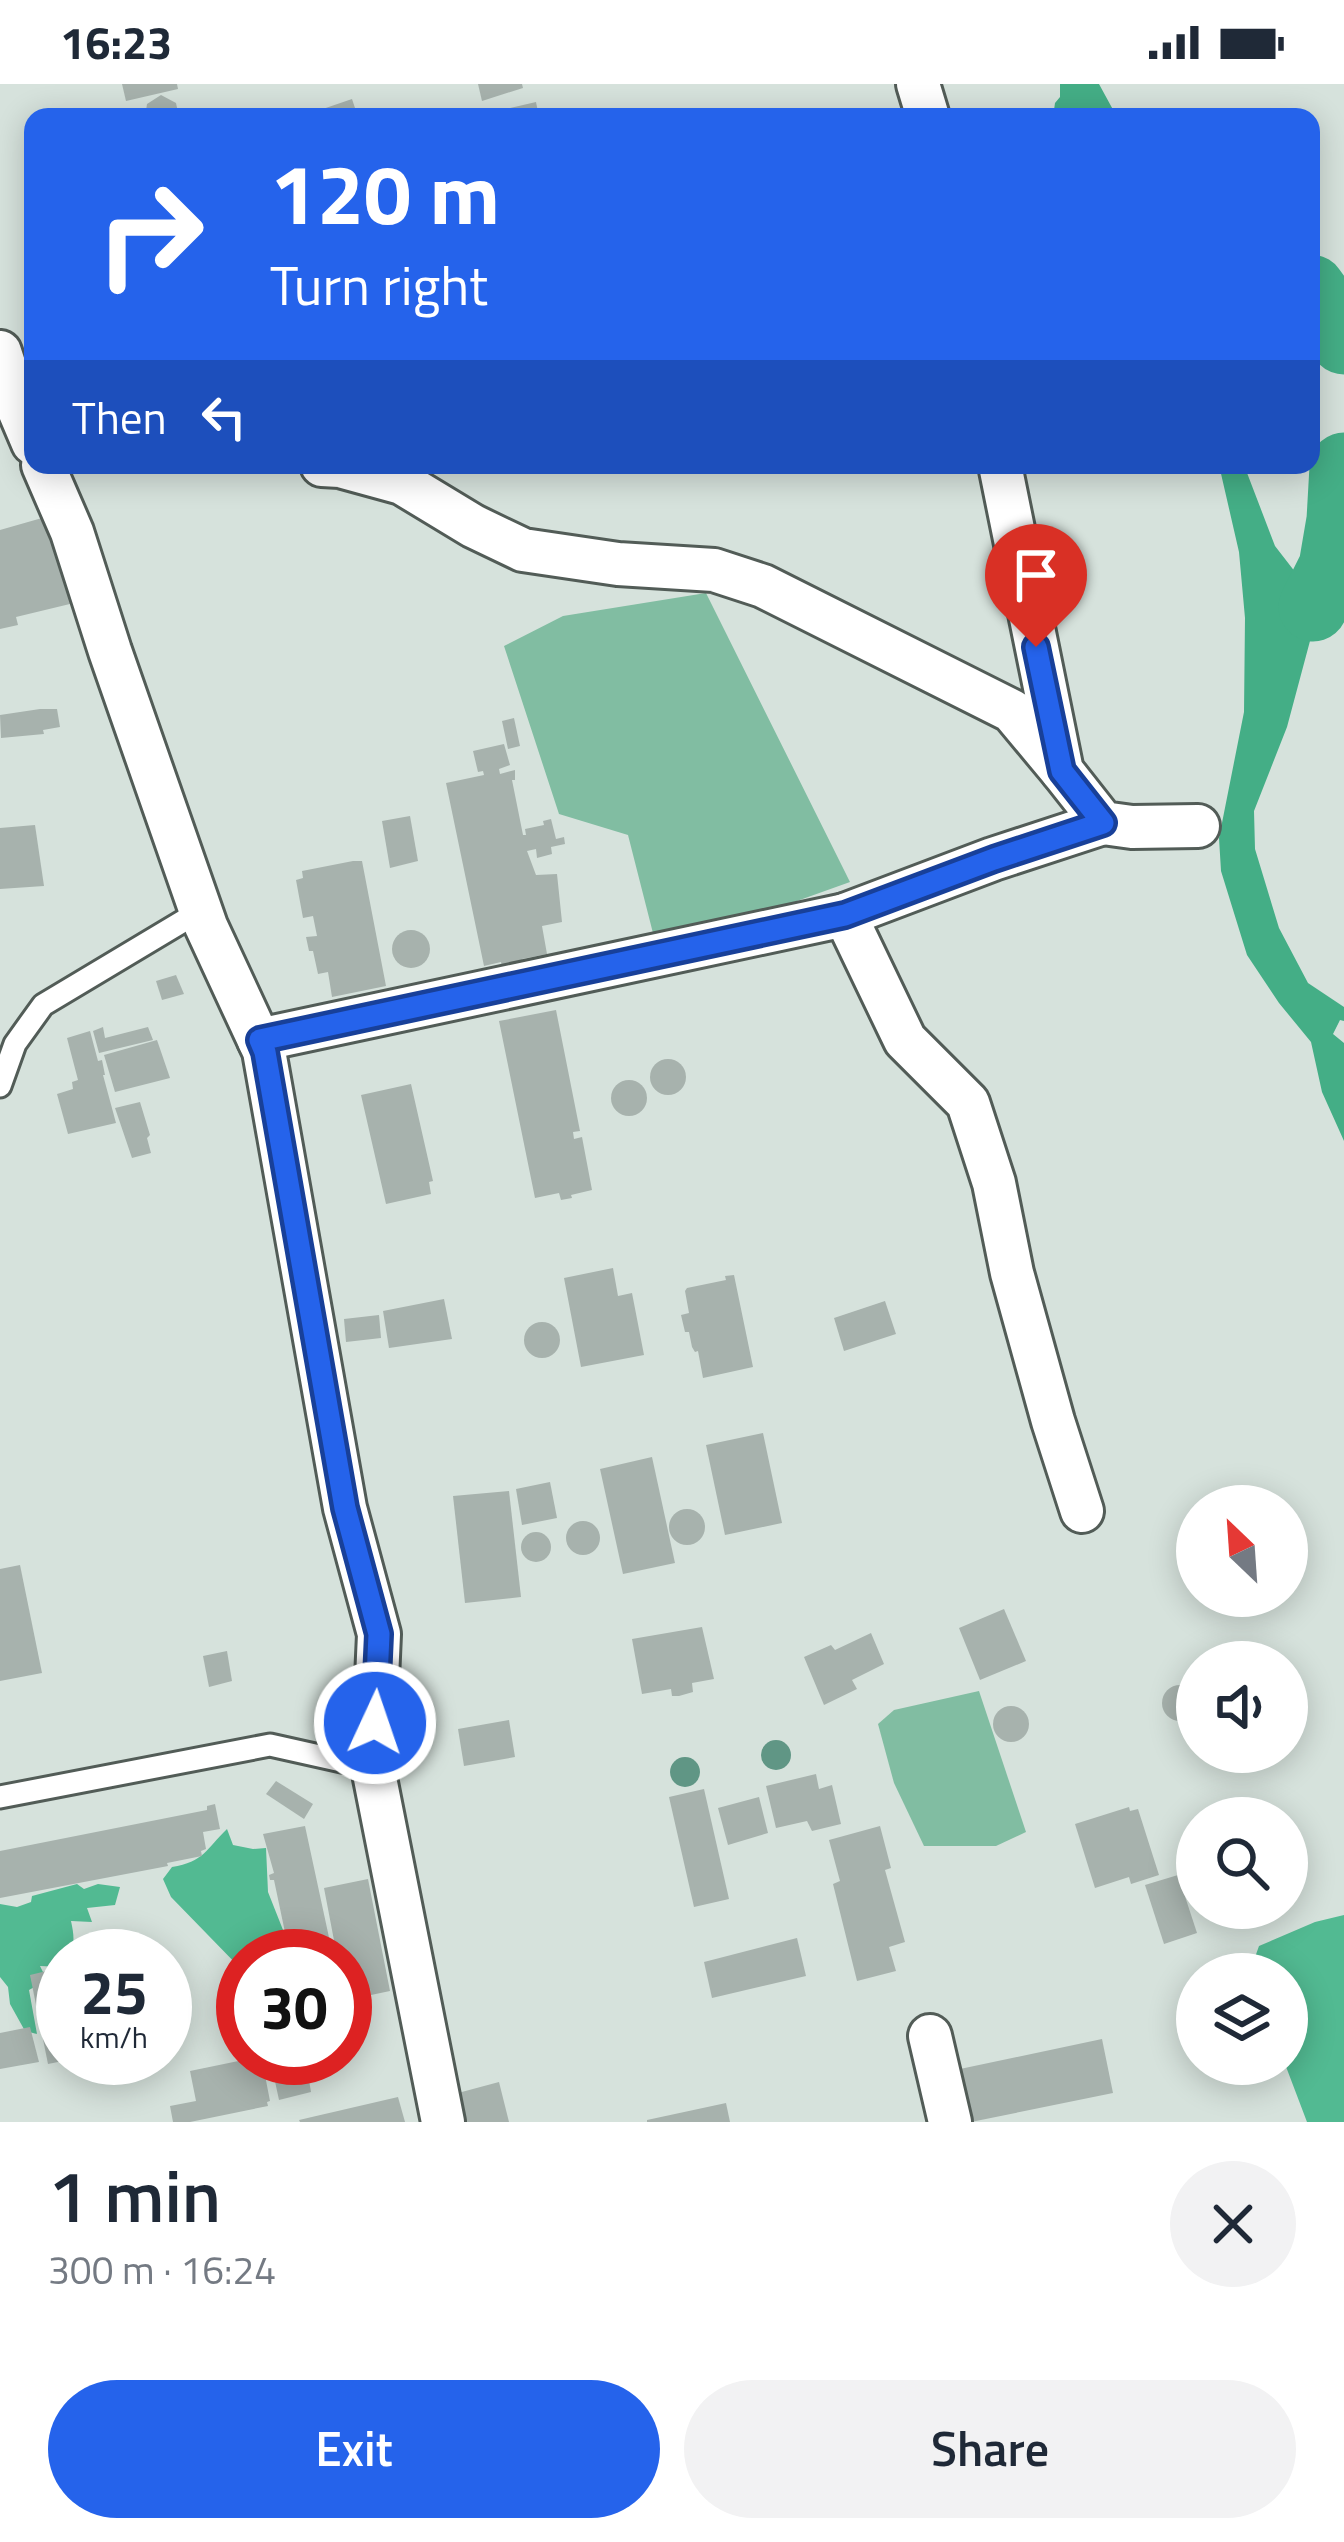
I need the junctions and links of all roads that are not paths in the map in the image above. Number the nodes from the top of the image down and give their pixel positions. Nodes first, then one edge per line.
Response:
1 (0, 352) edge
2 (24, 414) edge
3 (47, 474) edge
4 (369, 474) edge
5 (1002, 474) edge
6 (1062, 771) junction
7 (1103, 823) junction
8 (1198, 826) dead end
9 (200, 911) junction
10 (845, 915) junction
11 (0, 1026) edge
12 (260, 1040) junction
13 (15, 1044) junction
14 (0, 1086) edge
15 (1082, 1511) dead end
16 (373, 1768) junction
17 (0, 1797) edge
18 (930, 2036) dead end
19 (442, 2122) edge
20 (950, 2122) edge

1 - 2 street
3 - 9 street
4 - 6 street
5 - 6 street
6 - 7 street
7 - 8 street
7 - 10 street
9 - 12 street
9 - 13 lane
10 - 12 street
10 - 15 street
11 - 13 lane
12 - 16 street
13 - 14 lane
16 - 17 lane
16 - 19 street
18 - 20 street

